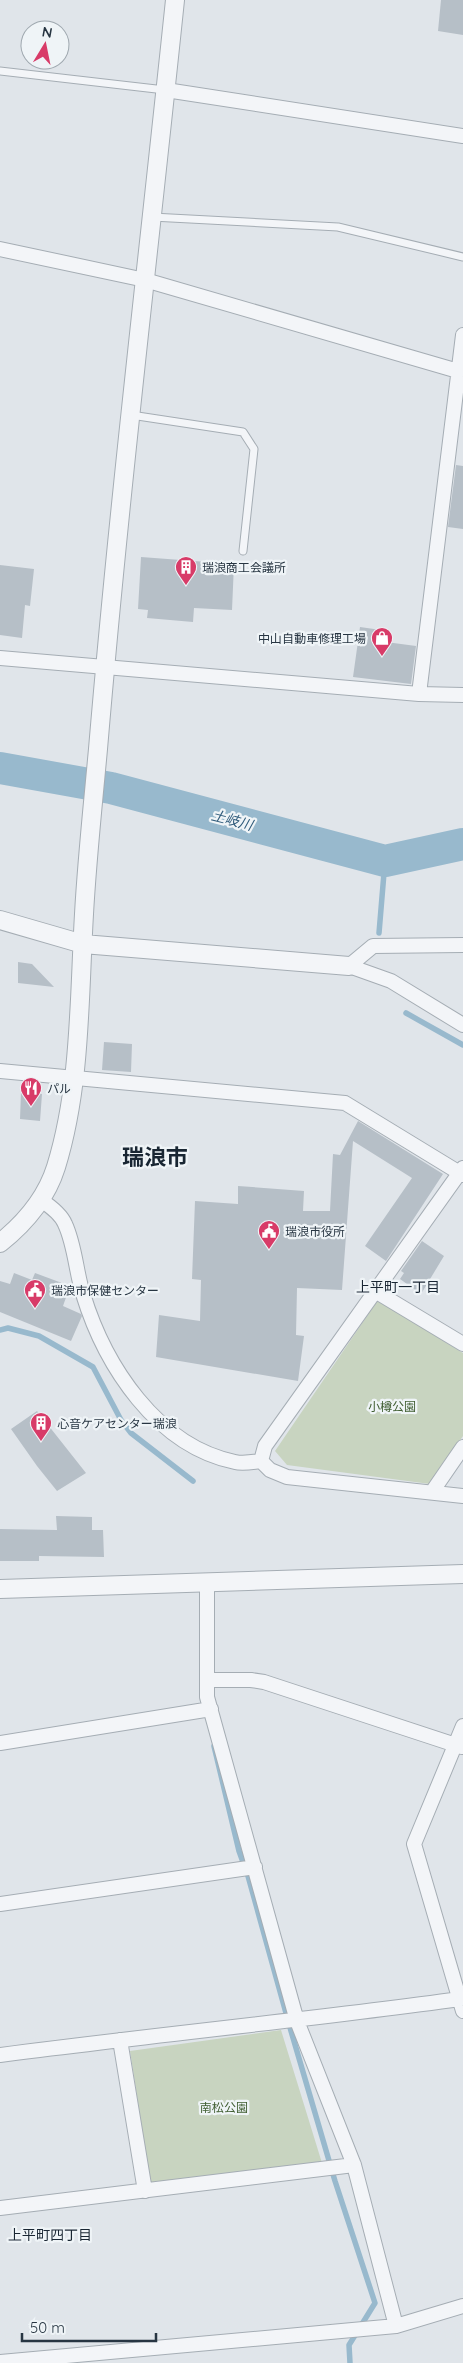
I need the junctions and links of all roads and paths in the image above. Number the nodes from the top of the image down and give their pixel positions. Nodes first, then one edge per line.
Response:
1 (175, 0) edge
2 (0, 72) edge
3 (166, 90) junction
4 (463, 136) edge
5 (152, 217) junction
6 (0, 249) edge
7 (463, 257) edge
8 (146, 280) junction
9 (463, 335) edge
10 (458, 371) junction
11 (131, 416) junction
12 (243, 552) dead end
13 (0, 658) edge
14 (105, 667) junction
15 (419, 694) junction
16 (463, 695) edge
17 (0, 920) edge
18 (83, 944) junction
19 (463, 945) edge
20 (349, 966) junction
21 (463, 1025) edge
22 (0, 1070) edge
23 (74, 1078) junction
24 (462, 1172) edge
25 (41, 1200) junction
26 (0, 1243) edge
27 (375, 1291) junction
28 (463, 1344) edge
29 (463, 1448) edge
30 (261, 1461) junction
31 (432, 1492) junction
32 (463, 1496) edge
33 (463, 1574) edge
34 (207, 1583) junction
35 (0, 1589) edge
36 (207, 1680) junction
37 (211, 1709) junction
38 (463, 1726) edge
39 (0, 1743) edge
40 (459, 1747) edge
41 (255, 1867) junction
42 (0, 1904) edge
43 (461, 2005) edge
44 (297, 2021) junction
45 (120, 2040) junction
46 (0, 2056) edge
47 (354, 2165) junction
48 (145, 2191) junction
49 (0, 2208) edge
50 (463, 2306) edge
51 (396, 2326) junction
52 (0, 2362) edge

1 - 3 street
2 - 3 lane
3 - 4 street
3 - 5 street
5 - 7 lane
5 - 8 street
6 - 8 street
8 - 10 street
8 - 11 street
9 - 10 street
10 - 15 street
11 - 12 lane
11 - 14 street
13 - 14 street
14 - 15 street
14 - 18 street
15 - 16 street
17 - 18 street
18 - 20 street
18 - 23 street
19 - 20 street
20 - 21 street
22 - 23 street
23 - 24 street
23 - 25 street
24 - 27 street
25 - 26 street
25 - 30 street
27 - 28 street
27 - 30 street
29 - 31 street
30 - 31 street
31 - 32 street
33 - 34 street
34 - 35 street
34 - 36 street
36 - 37 street
36 - 40 street
37 - 39 street
37 - 41 street
38 - 40 street
40 - 43 street
41 - 42 street
41 - 44 street
43 - 44 street
44 - 45 street
44 - 47 street
45 - 46 street
45 - 48 street
47 - 48 street
47 - 51 street
48 - 49 street
50 - 51 street
51 - 52 street

